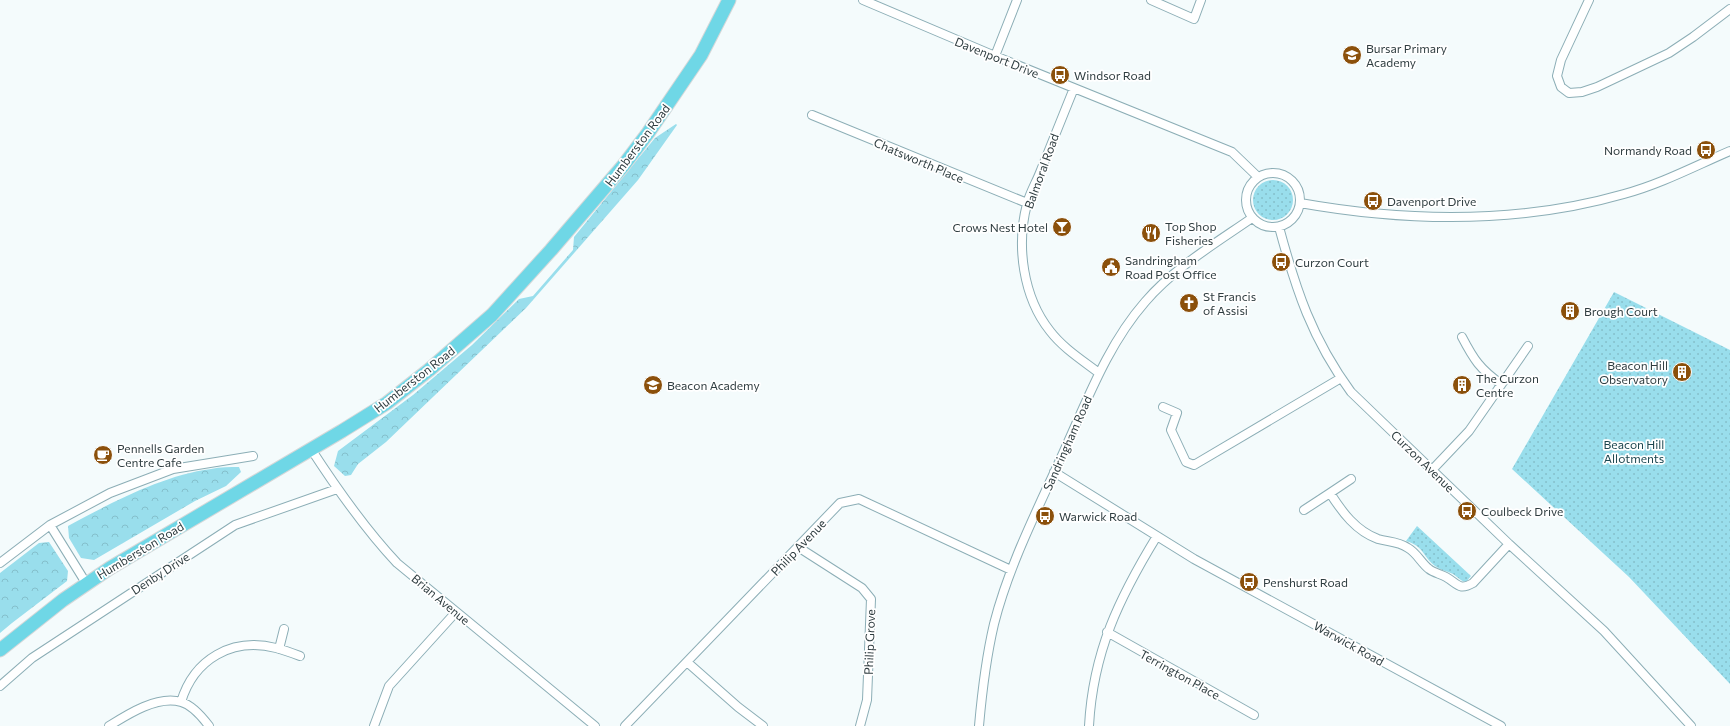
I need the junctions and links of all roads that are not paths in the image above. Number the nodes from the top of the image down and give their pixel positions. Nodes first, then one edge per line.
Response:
1 (729, 0) edge
2 (863, 0) edge
3 (1017, 0) edge
4 (1151, 0) edge
5 (1201, 0) edge
6 (1589, 0) edge
7 (1730, 8) edge
8 (995, 56) junction
9 (1074, 88) junction
10 (812, 115) dead end
11 (1730, 151) edge
12 (1258, 177) junction
13 (1027, 203) junction
14 (1300, 203) junction
15 (1252, 218) junction
16 (1279, 227) junction
17 (1462, 337) dead end
18 (1528, 346) dead end
19 (1099, 373) junction
20 (1341, 378) junction
21 (1500, 384) junction
22 (1163, 407) dead end
23 (311, 449) junction
24 (253, 456) dead end
25 (1432, 470) junction
26 (1054, 472) junction
27 (1352, 479) dead end
28 (337, 489) junction
29 (1330, 493) junction
30 (1304, 510) dead end
31 (50, 525) junction
32 (1157, 536) junction
33 (1509, 544) junction
34 (798, 547) junction
35 (0, 563) edge
36 (1011, 570) junction
37 (86, 583) junction
38 (456, 612) junction
39 (284, 629) dead end
40 (1106, 632) junction
41 (279, 649) junction
42 (0, 650) edge
43 (300, 656) dead end
44 (686, 662) junction
45 (0, 686) edge
46 (182, 702) junction
47 (1254, 715) dead end
48 (109, 726) edge
49 (209, 726) edge
50 (374, 726) edge
51 (596, 726) edge
52 (624, 726) edge
53 (763, 726) edge
54 (860, 726) edge
55 (979, 726) edge
56 (1089, 726) edge
57 (1501, 726) edge
58 (1691, 726) edge

1 - 23 main road, Humberston Road
2 - 8 street, Davenport Drive
3 - 8 street
4 - 5 street
6 - 7 street
8 - 9 street, Davenport Drive
9 - 12 street, Davenport Drive
9 - 13 street, Balmoral Road
10 - 13 street, Chatsworth Place
11 - 14 street
12 - 14 street
12 - 15 street
13 - 19 street, Balmoral Road
14 - 16 street
15 - 16 street
15 - 19 street, Sandringham Road
16 - 20 street, Curzon Avenue
17 - 21 street
18 - 21 street
19 - 26 street, Sandringham Road
20 - 22 street
20 - 25 street, Curzon Avenue
21 - 25 street
23 - 28 street, Brian Avenue
23 - 37 main road, Humberston Road
24 - 31 street
25 - 33 street, Curzon Avenue
26 - 32 street, Warwick Road
26 - 36 street, Sandringham Road
27 - 29 street
28 - 38 street, Brian Avenue
28 - 45 street, Denby Drive
29 - 30 street
29 - 33 street
31 - 35 street
31 - 37 street
32 - 40 street
32 - 57 street, Warwick Road
33 - 58 street, Curzon Avenue
34 - 36 street, Philip Avenue
34 - 44 street, Philip Avenue
34 - 54 street, Philip Grove
36 - 55 street, Sandringham Road
37 - 42 main road, Humberston Road
38 - 50 street
38 - 51 street, Brian Avenue
39 - 41 street
40 - 47 street, Terrington Place
40 - 56 street
41 - 43 street
41 - 46 street
44 - 52 street, Philip Avenue
44 - 53 street
46 - 48 street
46 - 49 street

